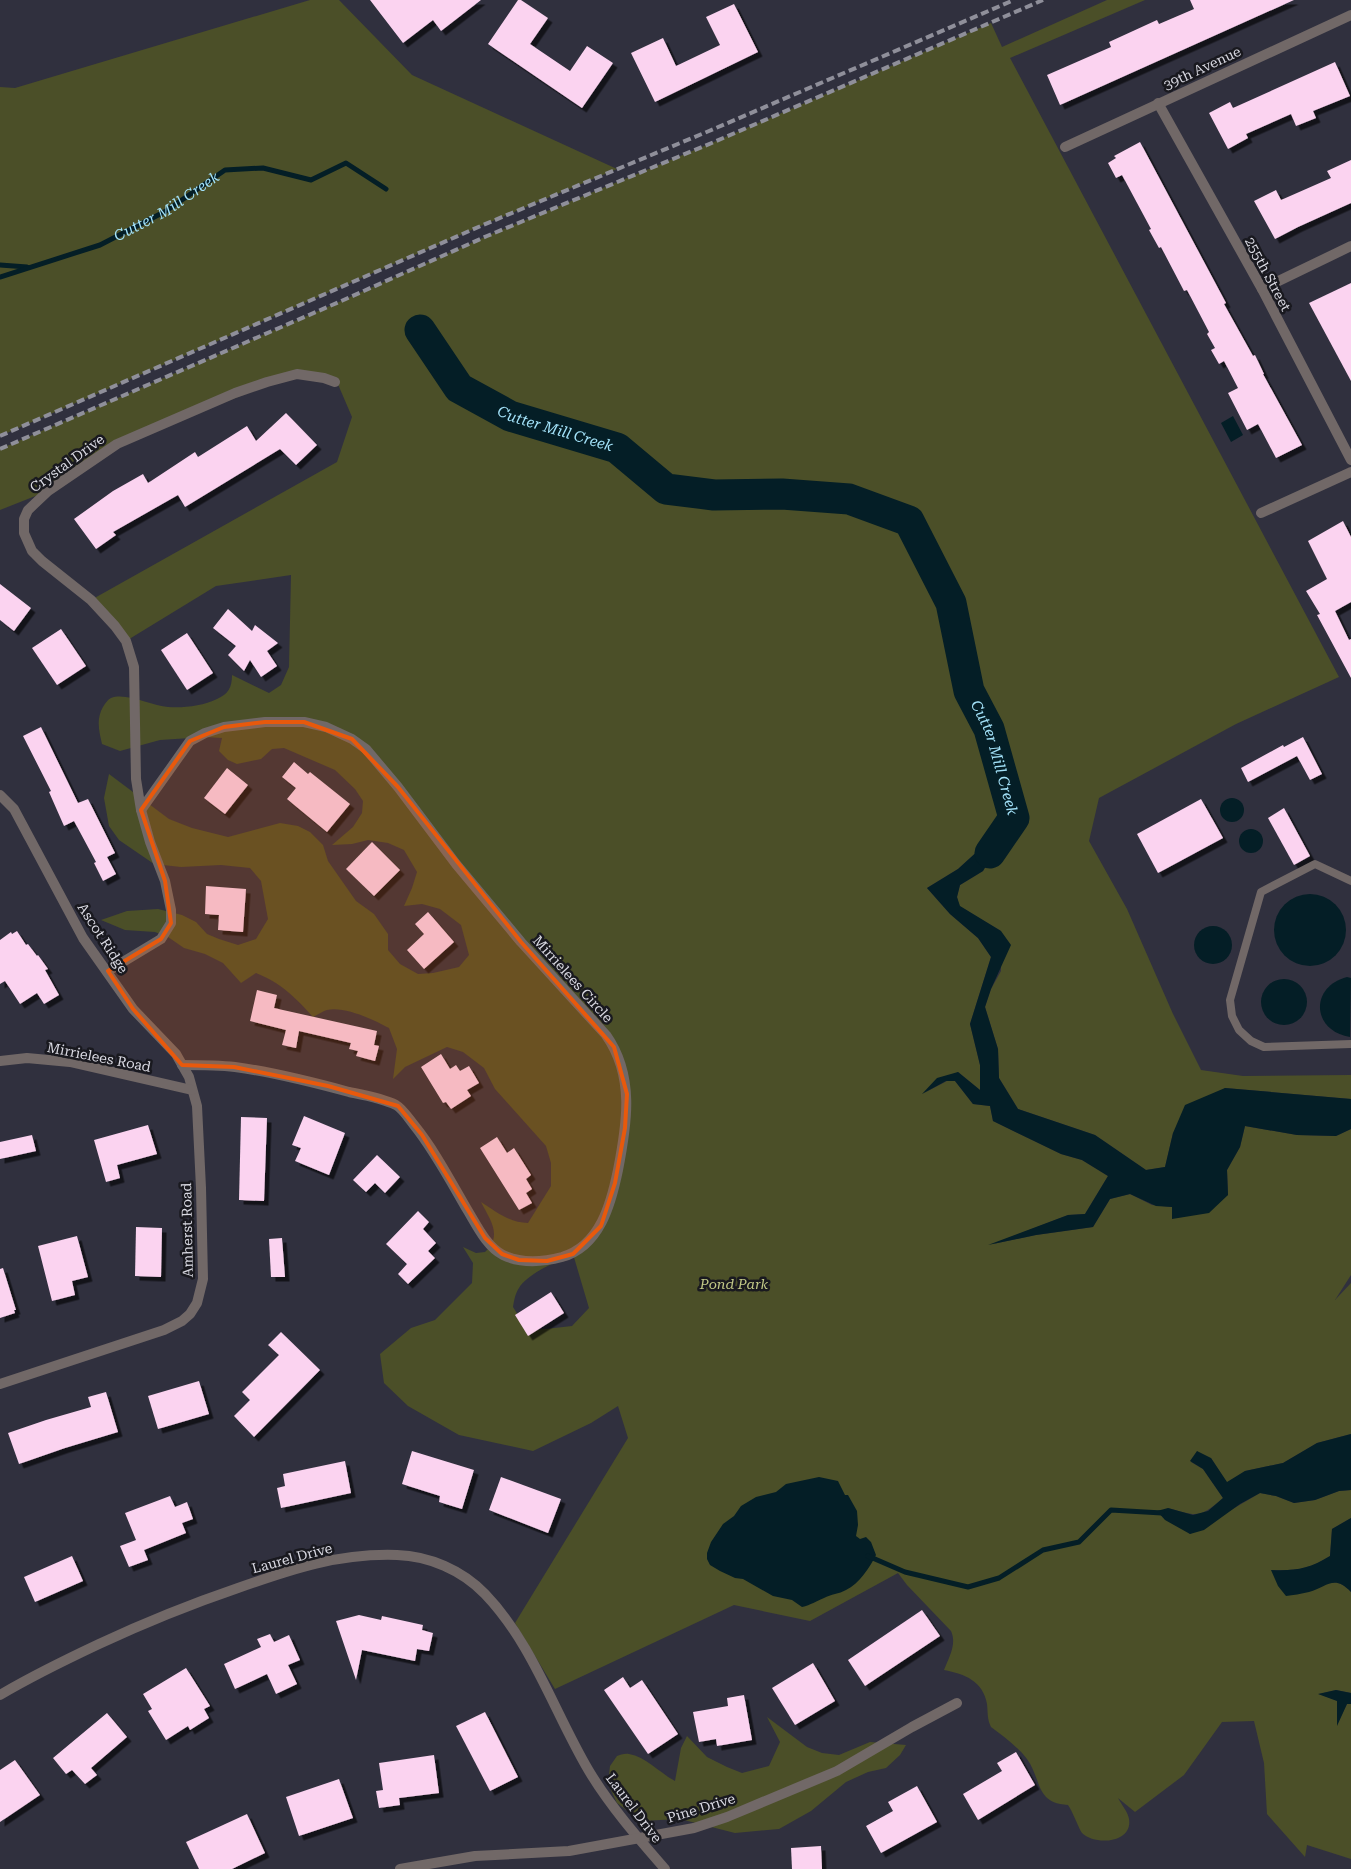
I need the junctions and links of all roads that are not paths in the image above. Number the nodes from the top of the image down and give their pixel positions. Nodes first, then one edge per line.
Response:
1 (1351, 15) edge
2 (1158, 103) junction
3 (1065, 147) dead end
4 (1351, 246) edge
5 (1262, 289) junction
6 (335, 382) dead end
7 (1351, 460) edge
8 (1351, 472) edge
9 (1261, 513) dead end
10 (0, 795) edge
11 (141, 810) junction
12 (1351, 881) edge
13 (108, 971) junction
14 (1351, 1044) edge
15 (0, 1061) edge
16 (182, 1065) junction
17 (192, 1090) junction
18 (0, 1384) edge
19 (0, 1695) edge
20 (957, 1703) dead end
21 (638, 1839) junction
22 (400, 1869) edge
23 (665, 1869) edge

1 - 2 street, 39th Avenue
2 - 3 street, 39th Avenue
2 - 5 street, 255th Street
4 - 5 street
5 - 7 street, 255th Street
6 - 11 street, Crystal Drive
8 - 9 street
10 - 13 street, Ascot Ridge
11 - 13 street
11 - 16 street, Mirrielees Circle
12 - 14 lane
13 - 16 street, Ascot Ridge
15 - 17 street, Mirrielees Road
16 - 17 street, Ascot Ridge
17 - 18 street, Amherst Road
19 - 21 street, Laurel Drive
20 - 21 street, Pine Drive
21 - 22 street, Pine Drive
21 - 23 street, Laurel Drive

